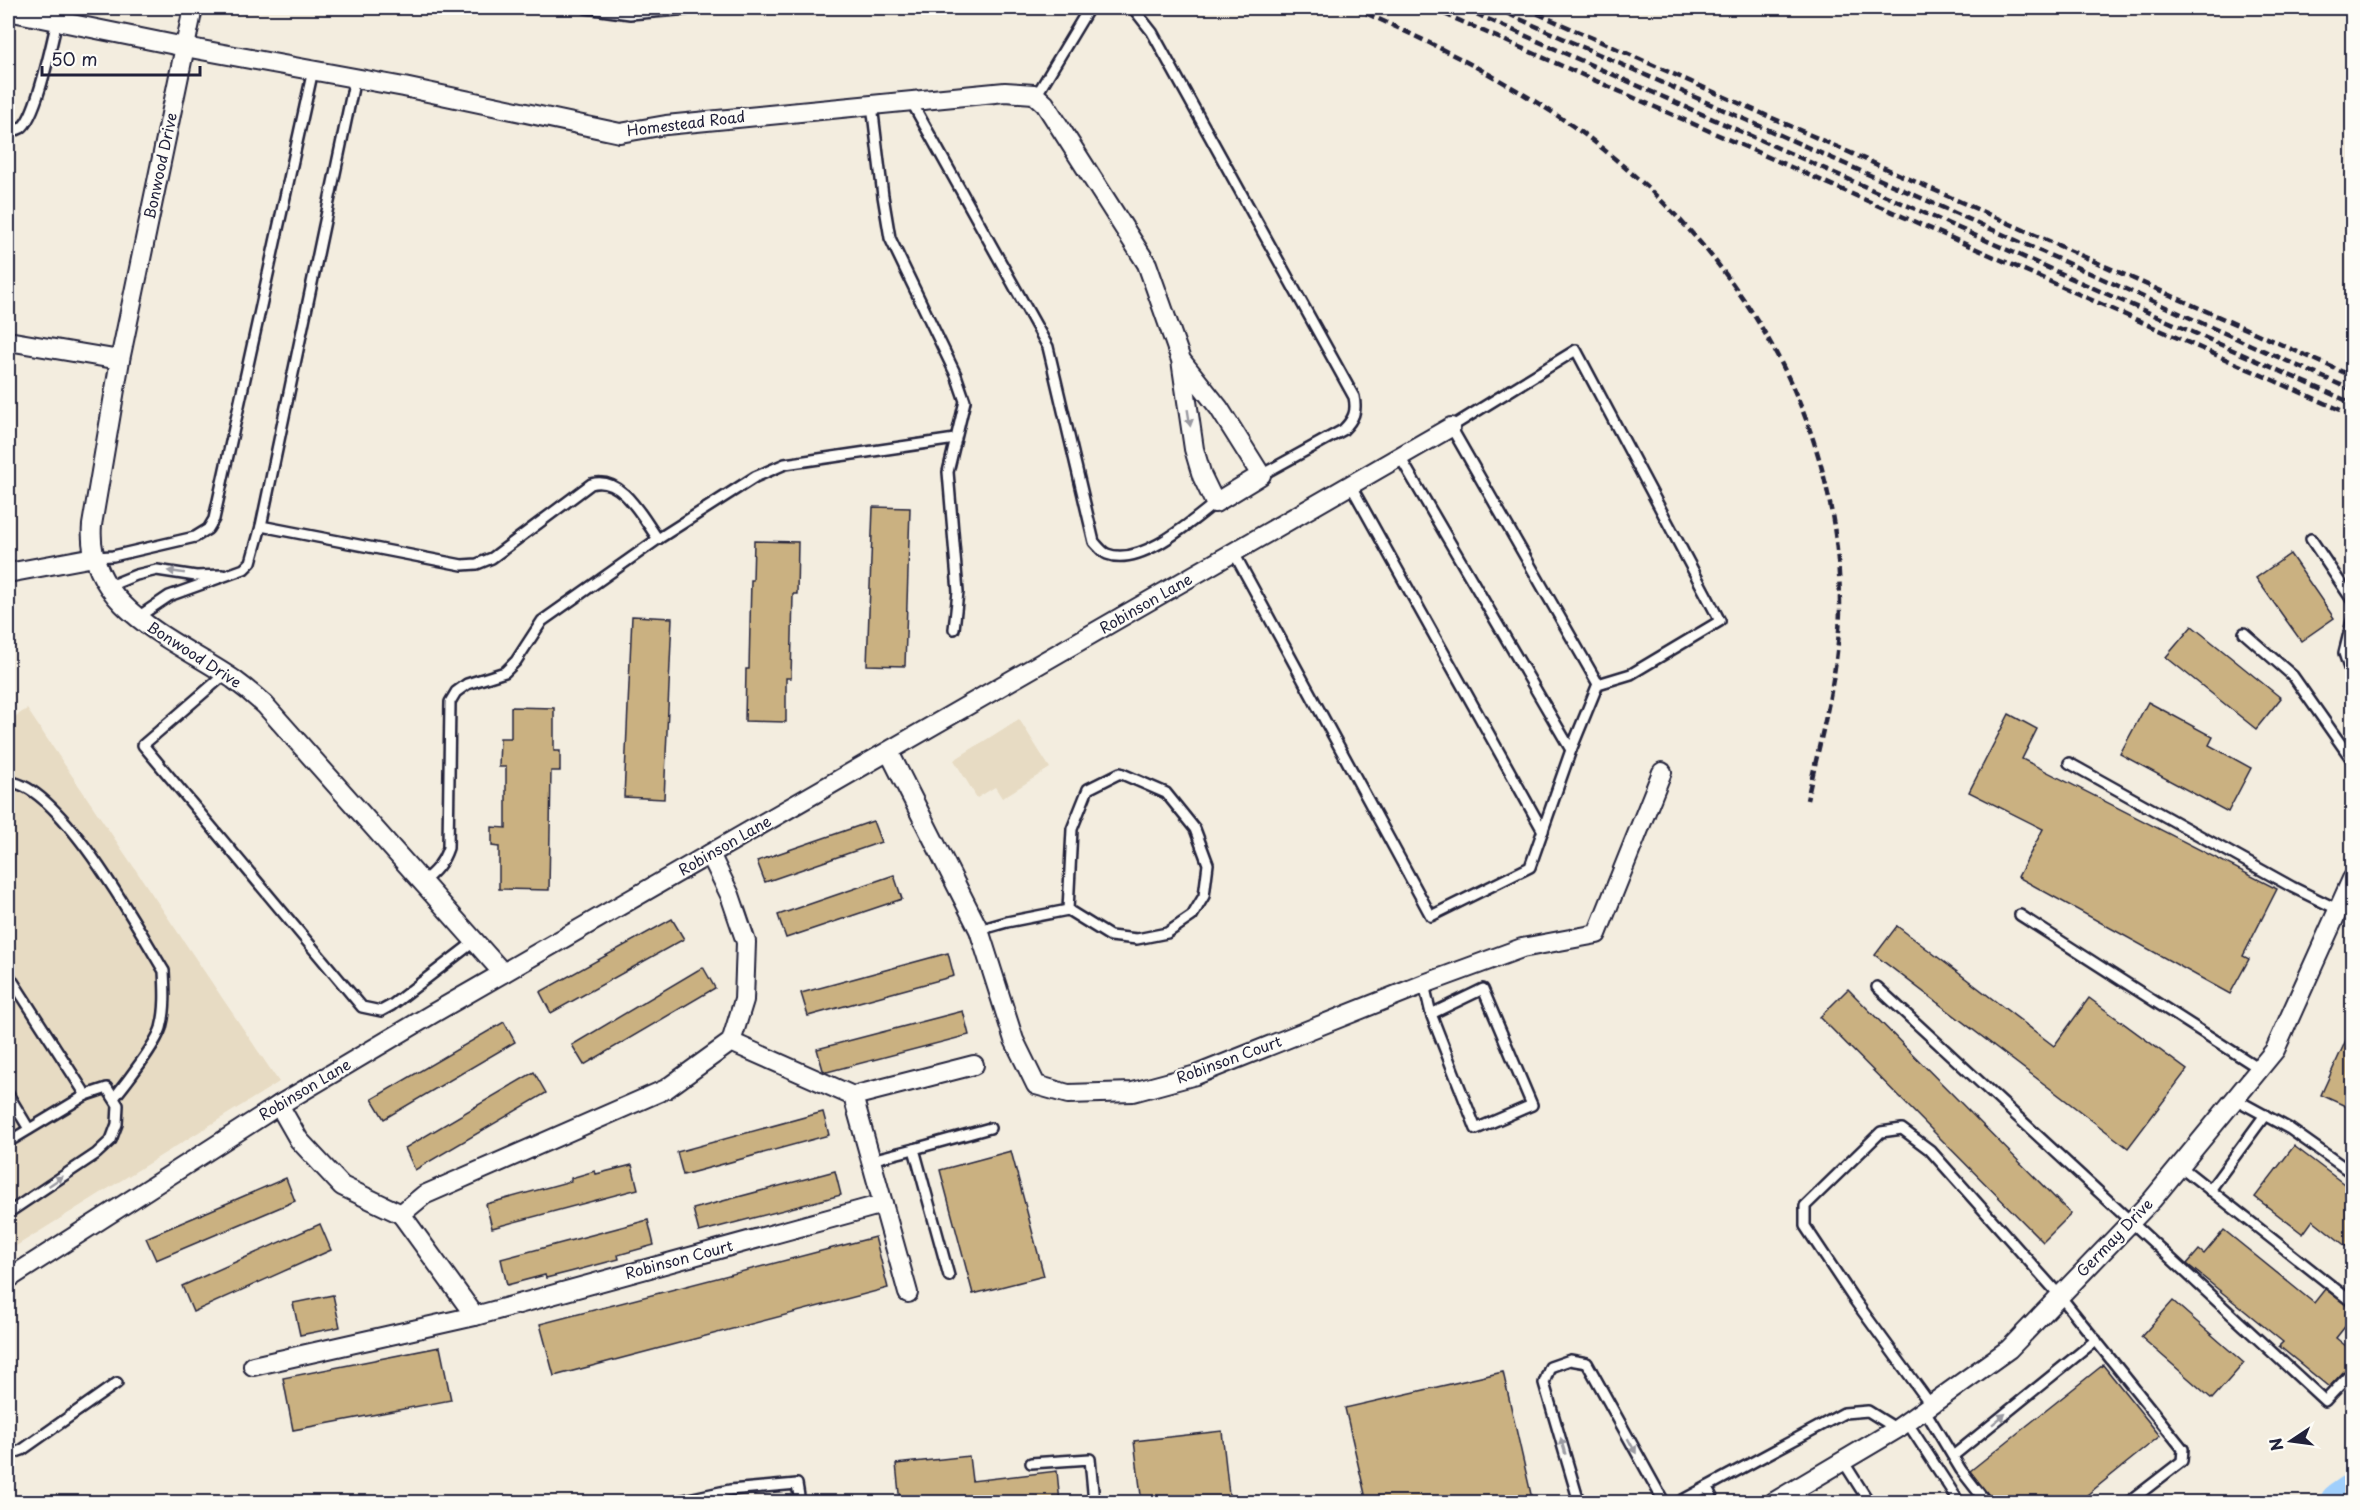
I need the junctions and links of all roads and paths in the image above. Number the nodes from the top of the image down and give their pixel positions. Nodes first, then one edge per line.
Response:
1 (194, 8) edge
2 (586, 8) edge
3 (701, 8) edge
4 (1089, 8) edge
5 (1132, 8) edge
6 (8, 10) edge
7 (57, 21) junction
8 (185, 47) junction
9 (313, 70) junction
10 (355, 78) junction
11 (1036, 96) junction
12 (911, 101) junction
13 (872, 105) junction
14 (8, 131) edge
15 (8, 245) edge
16 (8, 266) edge
17 (8, 341) edge
18 (120, 360) junction
19 (1181, 360) junction
20 (1451, 427) junction
21 (955, 439) junction
22 (1400, 457) junction
23 (1262, 475) junction
24 (1351, 486) junction
25 (1215, 503) junction
26 (261, 525) junction
27 (658, 539) junction
28 (2311, 539) dead end
29 (1234, 553) junction
30 (94, 557) junction
31 (8, 573) edge
32 (234, 574) junction
33 (109, 586) junction
34 (2352, 600) edge
35 (138, 617) junction
36 (2352, 621) edge
37 (954, 629) dead end
38 (2244, 633) dead end
39 (224, 675) junction
40 (2352, 677) edge
41 (1598, 684) junction
42 (1571, 750) junction
43 (889, 752) junction
44 (2352, 760) edge
45 (2069, 763) dead end
46 (1662, 772) dead end
47 (8, 783) edge
48 (1543, 831) junction
49 (710, 854) junction
50 (2352, 879) edge
51 (422, 882) junction
52 (1068, 910) junction
53 (2339, 910) junction
54 (2019, 915) dead end
55 (979, 930) junction
56 (475, 941) junction
57 (503, 973) junction
58 (8, 974) edge
59 (1424, 984) junction
60 (1876, 987) dead end
61 (1431, 1014) junction
62 (731, 1042) junction
63 (974, 1065) dead end
64 (2260, 1069) junction
65 (8, 1094) edge
66 (86, 1095) junction
67 (853, 1096) junction
68 (114, 1098) junction
69 (2235, 1099) junction
70 (279, 1106) junction
71 (2265, 1115) junction
72 (990, 1128) dead end
73 (29, 1129) junction
74 (8, 1142) edge
75 (914, 1149) junction
76 (871, 1160) junction
77 (2180, 1166) junction
78 (2352, 1173) edge
79 (2210, 1190) junction
80 (883, 1204) junction
81 (8, 1213) edge
82 (401, 1214) junction
83 (2130, 1222) junction
84 (949, 1276) dead end
85 (8, 1279) edge
86 (908, 1293) dead end
87 (2060, 1296) junction
88 (2352, 1302) edge
89 (475, 1316) junction
90 (2096, 1340) junction
91 (253, 1366) dead end
92 (2352, 1372) edge
93 (117, 1383) dead end
94 (1928, 1407) junction
95 (1902, 1425) junction
96 (8, 1455) edge
97 (1953, 1456) junction
98 (1843, 1461) junction
99 (1031, 1463) dead end
100 (1707, 1487) junction
101 (674, 1503) edge
102 (800, 1503) edge
103 (1094, 1503) edge
104 (1579, 1503) edge
105 (1664, 1503) edge
106 (1679, 1503) edge
107 (1714, 1503) edge
108 (1774, 1503) edge
109 (1869, 1503) edge
110 (1959, 1503) edge
111 (1986, 1503) edge
112 (2129, 1503) edge

1 - 8 street, Bonwood Drive
2 - 3 lane
4 - 11 lane
5 - 23 lane
6 - 7 street, Homestead Road
7 - 8 street, Homestead Road
7 - 14 lane
8 - 9 street, Homestead Road
8 - 18 street, Bonwood Drive
9 - 10 street, Homestead Road
9 - 30 lane
10 - 13 street, Homestead Road
10 - 26 lane
11 - 12 street, Homestead Road
11 - 19 street
12 - 13 street, Homestead Road
12 - 25 lane
13 - 21 lane
15 - 16 lane
17 - 18 street
18 - 30 street, Bonwood Drive
19 - 23 street
19 -> 25 street
20 - 22 street, Robinson Lane
20 - 41 lane
20 - 41 lane
21 - 27 lane
21 - 37 lane
22 - 24 street, Robinson Lane
22 - 42 lane
23 - 25 street
24 - 29 street, Robinson Lane
24 - 48 lane
26 - 27 lane
26 - 32 lane
27 - 51 lane
28 - 34 lane
29 - 43 street, Robinson Lane
29 - 48 lane
30 - 31 street
30 - 33 street, Bonwood Drive
32 -> 33 lane
32 - 35 lane
33 - 35 street, Bonwood Drive
35 - 39 street, Bonwood Drive
36 - 40 lane
38 - 44 lane
39 - 51 street, Bonwood Drive
39 - 56 lane
41 - 42 lane
42 - 48 lane
43 - 49 street, Robinson Lane
43 - 55 street, Robinson Court
45 - 53 lane
46 - 59 street, Robinson Court
47 - 68 lane
49 - 57 street, Robinson Lane
49 - 62 street
50 - 53 street, Germay Drive
51 - 56 street, Bonwood Drive
52 - 52 lane
52 - 55 lane
53 - 64 street, Germay Drive
54 - 64 lane
55 - 59 street, Robinson Court
56 - 57 street, Bonwood Drive
57 - 70 street, Robinson Lane
58 - 66 lane
59 - 61 lane
60 - 83 lane
61 - 61 lane
62 - 67 street
62 - 82 street
63 - 67 street
64 - 69 street, Germay Drive
65 - 73 lane
66 - 68 lane
66 - 73 lane
67 - 76 street
81 -> 68 lane
69 - 71 lane
69 - 77 street, Germay Drive
70 - 82 street
70 - 85 street, Robinson Lane
71 - 78 lane
71 - 79 lane
72 - 75 lane
73 - 74 lane
75 - 76 lane
75 - 84 lane
76 - 80 street
77 - 79 lane
77 - 83 street, Germay Drive
79 - 88 lane
80 - 86 street
80 - 89 street, Robinson Court
82 - 89 street
83 - 87 street, Germay Drive
83 - 92 lane
87 - 90 lane
87 - 94 street, Germay Drive
87 - 94 lane
89 - 91 street, Robinson Court
97 -> 90 lane
90 - 112 lane
93 - 96 lane
94 - 95 street, Germay Drive
94 - 97 lane
95 - 98 street, Germay Drive
95 - 100 lane
95 - 110 lane
97 - 111 lane
98 - 108 street, Germay Drive
98 - 109 lane
99 - 103 lane
100 - 106 lane
100 - 107 lane
101 - 102 lane
104 -> 105 lane

